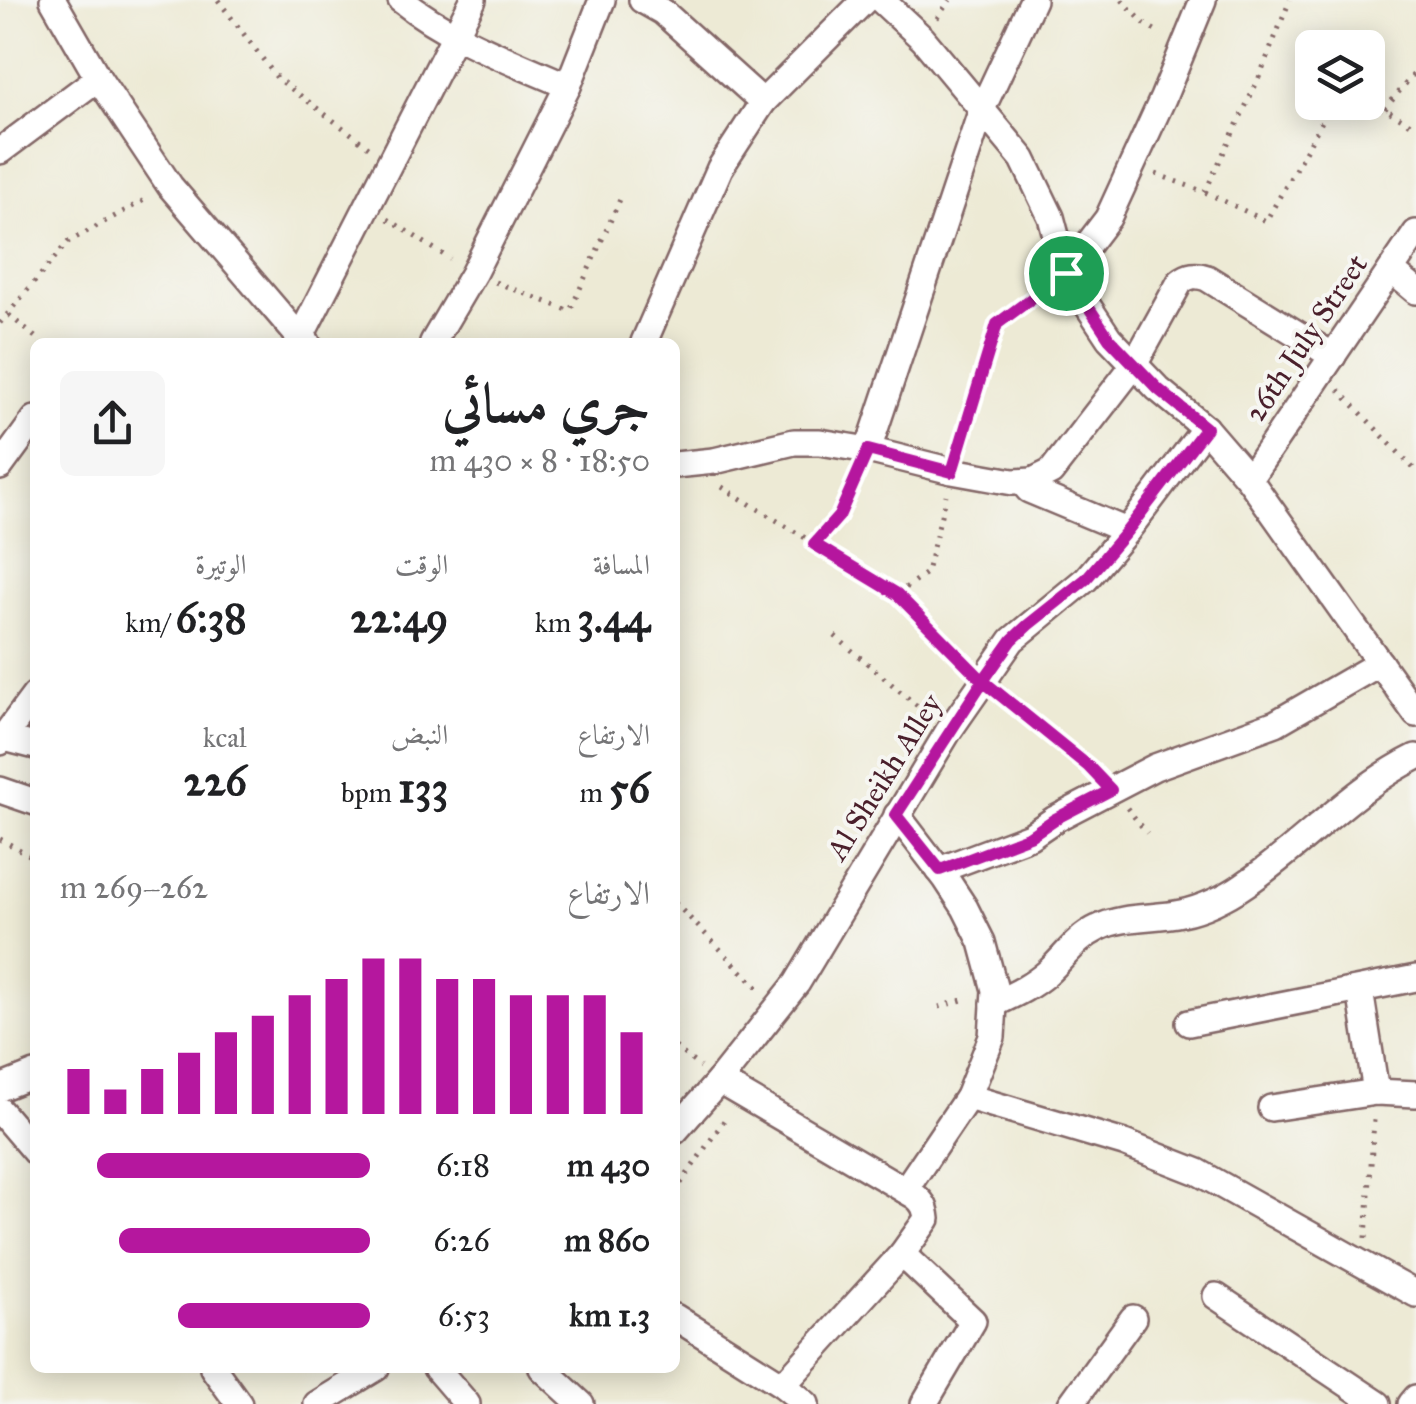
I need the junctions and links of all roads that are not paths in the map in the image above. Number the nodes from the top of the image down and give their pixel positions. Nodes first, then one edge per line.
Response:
1 (53, 0) edge
2 (401, 0) edge
3 (473, 0) edge
4 (602, 0) edge
5 (865, 0) edge
6 (881, 0) edge
7 (1033, 0) edge
8 (1204, 0) edge
9 (661, 4) edge
10 (454, 36) junction
11 (98, 78) junction
12 (568, 86) junction
13 (763, 102) junction
14 (982, 109) junction
15 (0, 151) edge
16 (1416, 234) edge
17 (1391, 270) junction
18 (1066, 273) junction
19 (1416, 291) edge
20 (302, 338) edge
21 (305, 338) edge
22 (435, 338) edge
23 (646, 338) edge
24 (1327, 364) junction
25 (1134, 365) junction
26 (30, 426) edge
27 (1206, 428) junction
28 (868, 450) junction
29 (680, 464) edge
30 (0, 467) edge
31 (1249, 478) junction
32 (1023, 483) junction
33 (1127, 531) junction
34 (1380, 663) junction
35 (30, 701) edge
36 (1415, 710) edge
37 (2, 740) edge
38 (30, 745) edge
39 (1416, 757) edge
40 (0, 790) edge
41 (30, 800) edge
42 (896, 815) junction
43 (940, 870) junction
44 (1416, 978) edge
45 (1360, 990) junction
46 (994, 1004) junction
47 (1189, 1022) dead end
48 (30, 1076) edge
49 (0, 1088) edge
50 (731, 1088) junction
51 (1376, 1092) junction
52 (1416, 1094) edge
53 (968, 1097) junction
54 (1271, 1108) dead end
55 (0, 1111) edge
56 (680, 1127) edge
57 (30, 1145) edge
58 (905, 1190) junction
59 (902, 1254) junction
60 (1416, 1294) edge
61 (1216, 1296) dead end
62 (1133, 1318) dead end
63 (680, 1320) edge
64 (217, 1373) edge
65 (368, 1373) edge
66 (440, 1373) edge
67 (547, 1373) edge
68 (783, 1384) junction
69 (1416, 1398) edge
70 (239, 1404) edge
71 (316, 1404) edge
72 (467, 1404) edge
73 (581, 1404) edge
74 (806, 1404) edge
75 (924, 1404) edge
76 (1071, 1404) edge
77 (1378, 1404) edge
78 (1411, 1404) edge

1 - 11 street
2 - 10 street
3 - 10 street
4 - 12 street
5 - 13 street
6 - 14 street
7 - 14 street
8 - 18 street
9 - 13 street
10 - 12 street
10 - 21 street
11 - 15 street
11 - 20 street
12 - 22 street
13 - 23 street
14 - 18 street
14 - 28 street
16 - 17 street, 26th July Street
17 - 19 street
17 - 24 street, 26th July Street
18 - 25 street
24 - 25 street
24 - 31 street, 26th July Street
25 - 27 street
25 - 32 street
26 - 30 street
27 - 31 street
27 - 33 street, Al Sheikh Alley
28 - 29 street
28 - 32 street
31 - 34 street
32 - 33 street
33 - 42 street, Al Sheikh Alley
34 - 36 street
34 - 43 street
35 - 37 street
37 - 38 street
39 - 46 street
40 - 41 street
42 - 43 street
42 - 50 street, Al Sheikh Alley
43 - 46 street
44 - 45 street
45 - 47 street
45 - 51 street
46 - 53 street
48 - 49 street
50 - 56 street, Al Sheikh Alley
50 - 58 street
51 - 52 street
51 - 54 street
53 - 58 street
53 - 60 street
55 - 57 street
58 - 59 street
59 - 68 street
59 - 75 street
61 - 77 street
62 - 76 street
63 - 68 street
64 - 70 street
65 - 71 street
66 - 72 street
67 - 73 street
68 - 74 street
69 - 78 street

